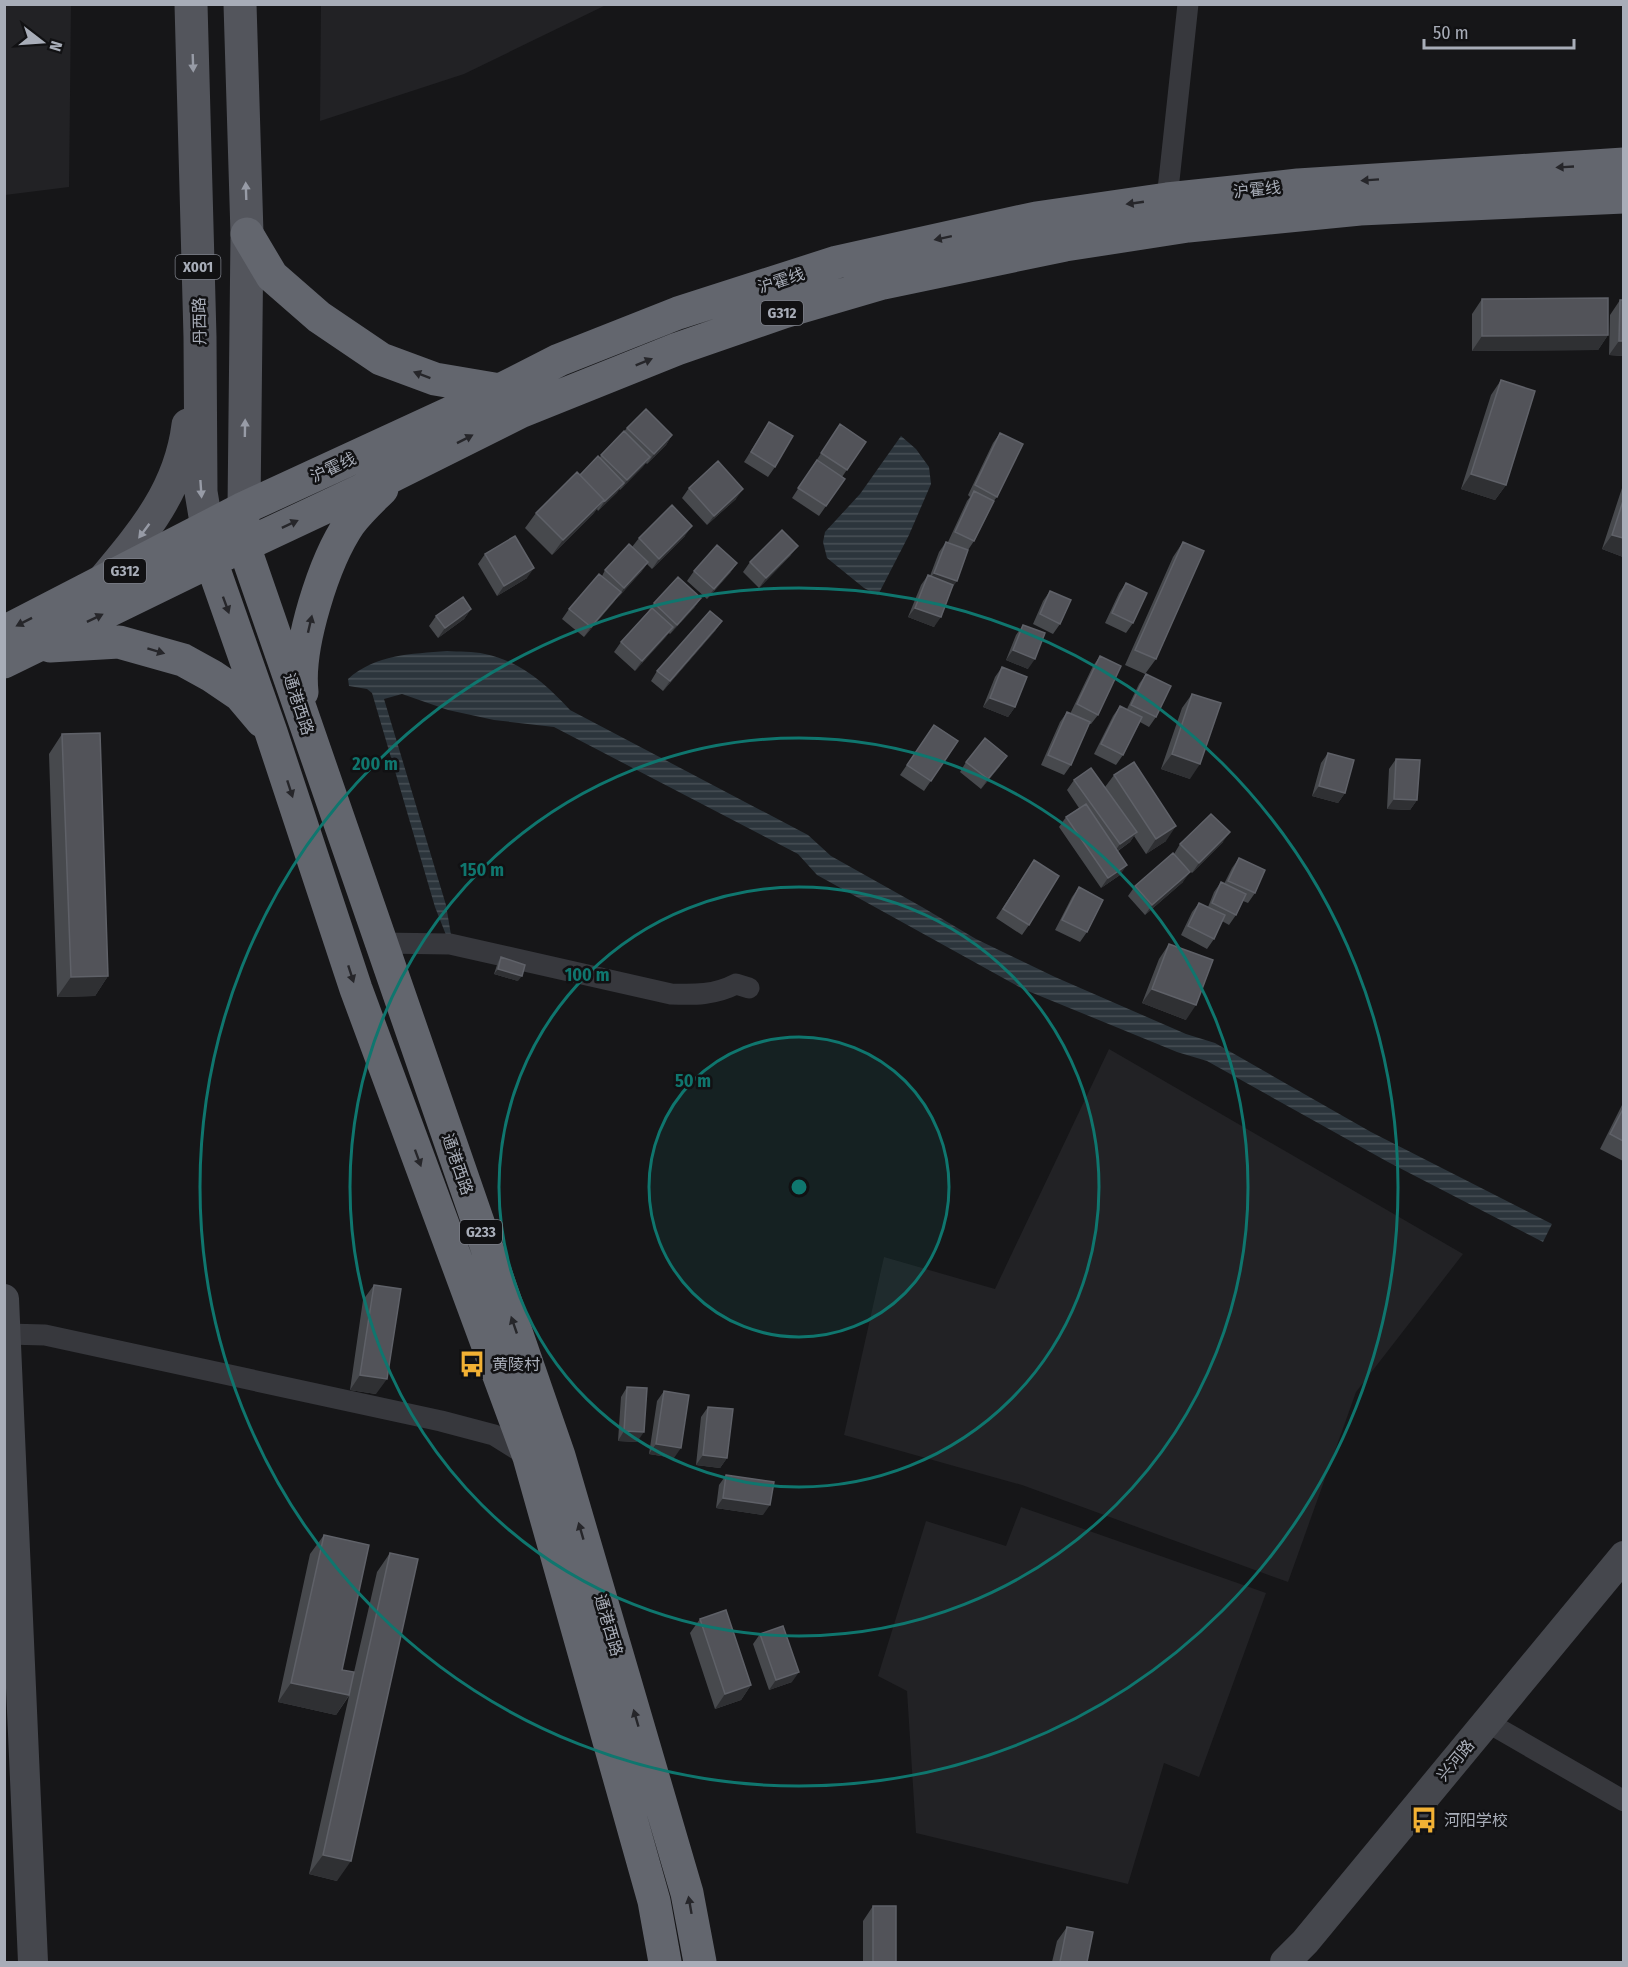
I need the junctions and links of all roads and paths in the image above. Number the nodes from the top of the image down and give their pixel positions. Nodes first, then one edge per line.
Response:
1 (191, 4) edge
2 (240, 4) edge
3 (1188, 4) edge
4 (1623, 164) edge
5 (1623, 198) edge
6 (1167, 199) junction
7 (247, 234) junction
8 (200, 336) junction
9 (500, 390) junction
10 (394, 475) junction
11 (244, 508) junction
12 (207, 528) junction
13 (244, 546) junction
14 (211, 561) junction
15 (100, 584) junction
16 (4, 632) edge
17 (36, 647) junction
18 (4, 662) edge
19 (305, 723) junction
20 (271, 732) junction
21 (380, 943) junction
22 (749, 988) dead end
23 (4, 1299) edge
24 (7, 1334) junction
25 (529, 1457) junction
26 (1623, 1556) edge
27 (1487, 1722) junction
28 (1623, 1801) edge
29 (33, 1962) edge
30 (665, 1962) edge
31 (700, 1962) edge
32 (1285, 1962) edge

1 -> 8 main road, 丹西路 / X001
7 -> 2 main road
3 - 6 street
4 -> 6 highway, 沪霍线 / G312
10 -> 5 highway, 沪霍线 / G312
6 -> 9 highway, 沪霍线 / G312
9 -> 7 highway
11 -> 7 main road
8 -> 12 main road, 丹西路 / X001
8 -> 15 main road
9 - 11 highway, 沪霍线 / G312
13 -> 10 highway, 沪霍线 / G312
19 -> 10 highway
11 - 12 highway, 沪霍线 / G312
11 - 13 highway, 通港西路 / G233
12 - 14 highway, 通港西路 / G233
12 - 15 highway, 沪霍线 / G312
13 - 14 highway, 沪霍线 / G312
13 - 19 highway, 通港西路 / G233
17 -> 14 highway, 沪霍线 / G312
14 -> 20 highway, 通港西路 / G233
15 -> 16 highway, 沪霍线 / G312
17 - 18 highway, 沪霍线 / G312
17 -> 20 highway
19 - 21 highway, 通港西路 / G233
20 -> 25 highway, 通港西路 / G233
21 - 22 street
31 -> 21 highway, 通港西路 / G233
23 - 24 street
24 - 25 street
24 - 29 street
25 - 30 highway, 通港西路 / G233
26 - 27 street, 兴河路
27 - 28 street
27 - 32 street, 兴河路

